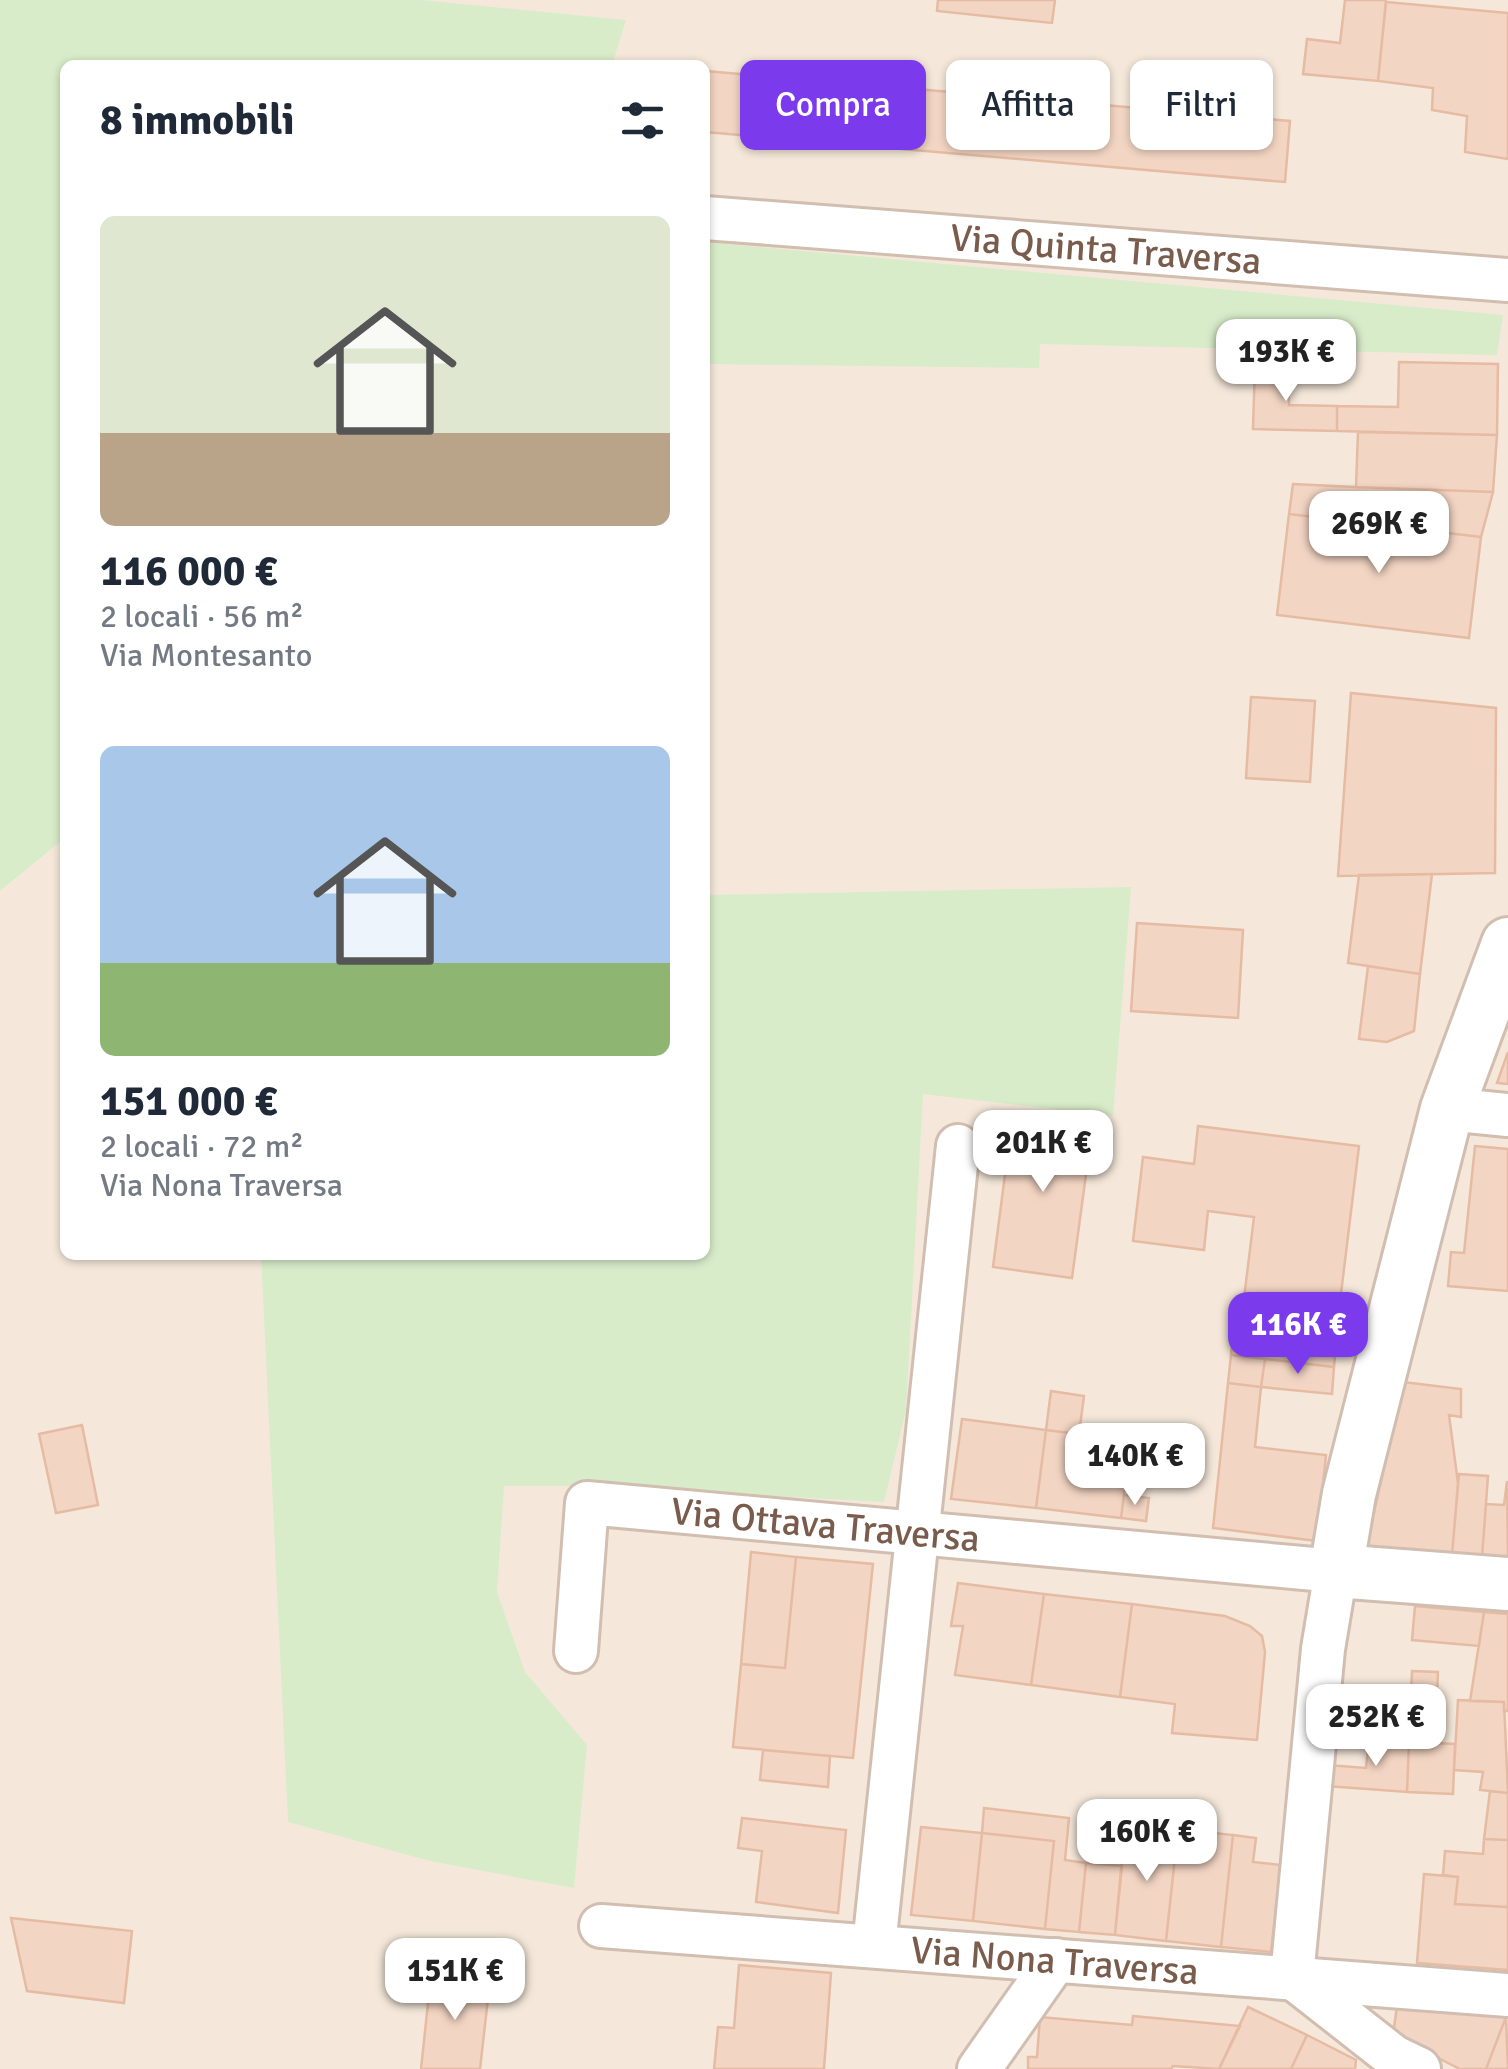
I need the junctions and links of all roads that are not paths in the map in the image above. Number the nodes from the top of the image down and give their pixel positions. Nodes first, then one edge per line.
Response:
1 (710, 218) edge
2 (1508, 280) edge
3 (1508, 944) edge
4 (1447, 1109) junction
5 (1508, 1114) edge
6 (958, 1146) dead end
7 (918, 1535) junction
8 (1336, 1572) junction
9 (1508, 1584) edge
10 (576, 1652) dead end
11 (600, 1926) dead end
12 (874, 1946) junction
13 (1056, 1960) junction
14 (1292, 1976) junction
15 (1508, 1995) edge
16 (1402, 2065) edge
17 (979, 2069) edge

1 - 2 street, Via Quinta Traversa
3 - 4 street
4 - 5 street
4 - 8 street
6 - 7 street
7 - 8 street, Via Ottava Traversa
7 - 10 street, Via Ottava Traversa
7 - 12 street
8 - 9 street, Via Ottava Traversa
8 - 14 street
11 - 12 street, Via Nona Traversa
12 - 13 street, Via Nona Traversa
13 - 14 street, Via Nona Traversa
13 - 17 street
14 - 15 street, Via Nona Traversa
14 - 16 street

